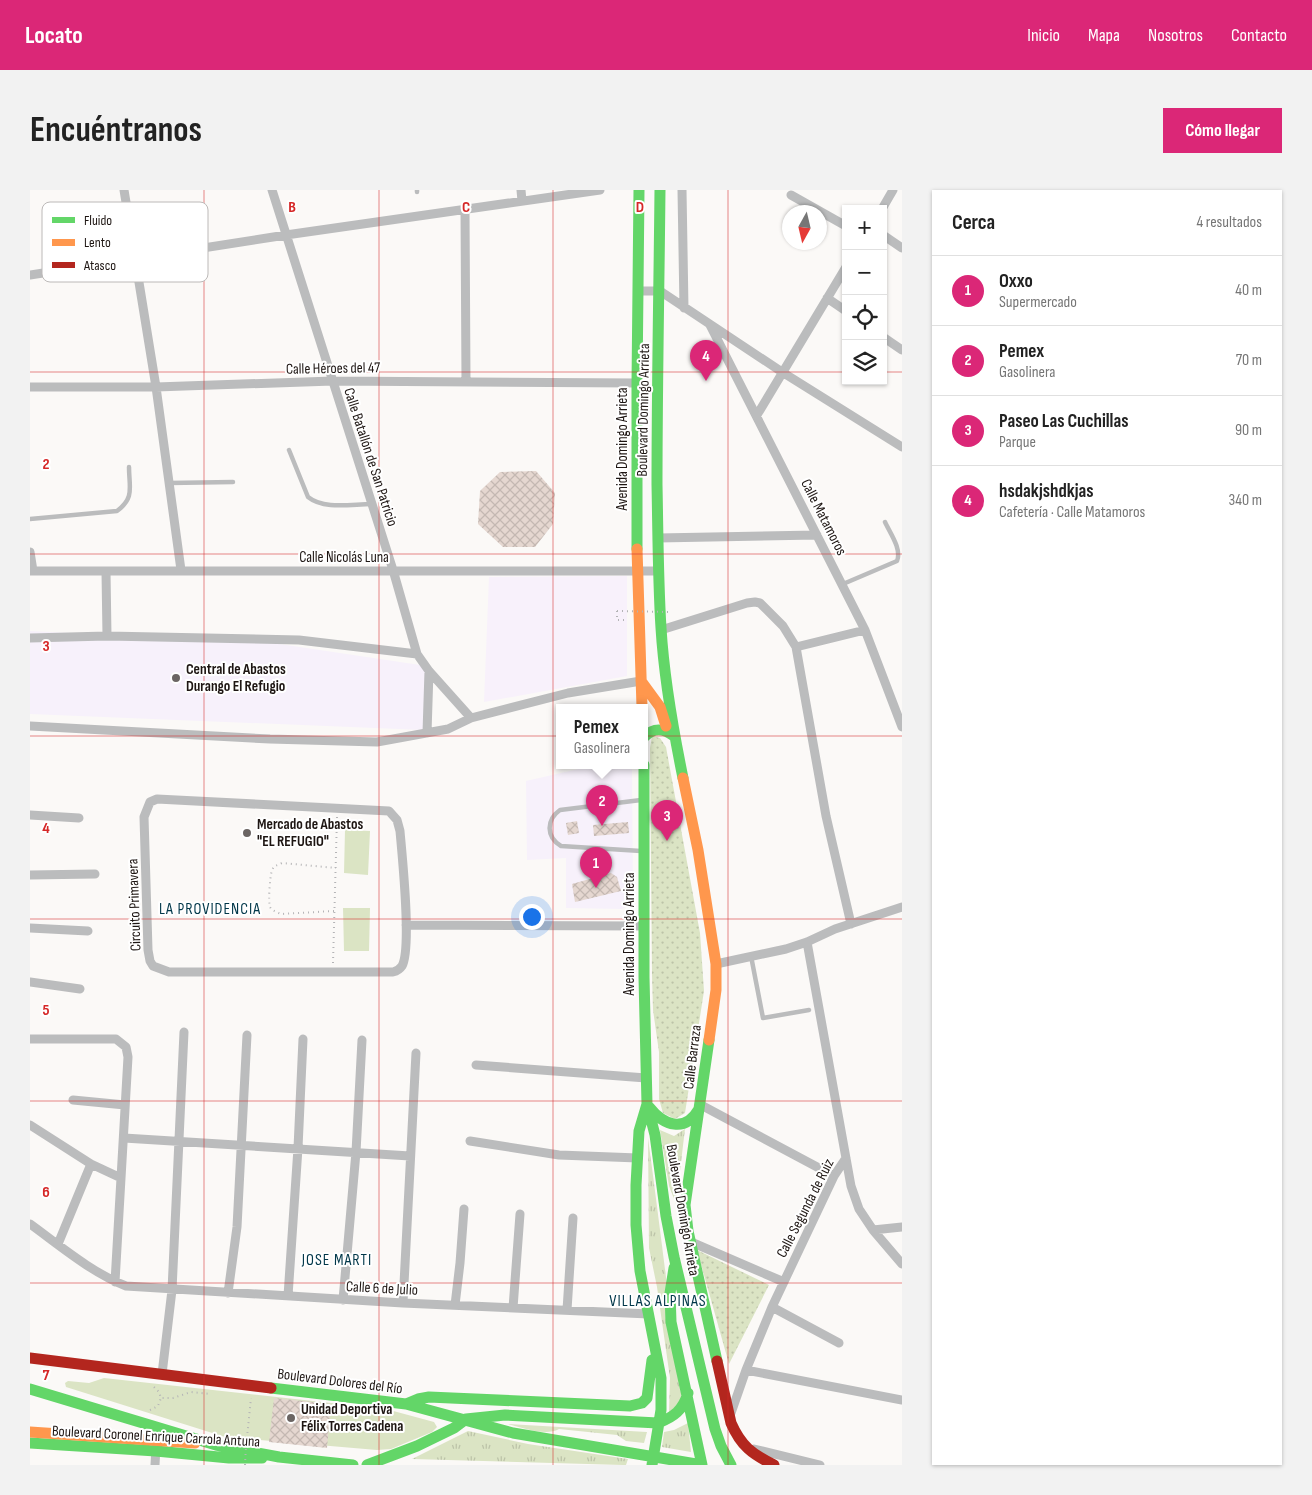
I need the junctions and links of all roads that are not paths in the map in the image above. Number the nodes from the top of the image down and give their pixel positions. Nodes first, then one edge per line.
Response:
1 (272, 190) edge
2 (522, 190) edge
3 (600, 190) edge
4 (639, 190) edge
5 (660, 190) edge
6 (682, 190) edge
7 (893, 190) edge
8 (791, 194) dead end
9 (522, 201) junction
10 (884, 205) edge
11 (465, 209) junction
12 (842, 224) edge
13 (286, 235) junction
14 (887, 238) edge
15 (208, 247) edge
16 (902, 248) edge
17 (842, 274) edge
18 (140, 282) edge
19 (638, 291) junction
20 (660, 291) junction
21 (827, 298) junction
22 (684, 308) junction
23 (842, 308) edge
24 (710, 325) junction
25 (887, 340) edge
26 (902, 350) edge
27 (782, 372) junction
28 (333, 381) junction
29 (466, 381) junction
30 (636, 383) junction
31 (30, 387) edge
32 (156, 387) junction
33 (757, 415) junction
34 (902, 447) edge
35 (288, 450) dead end
36 (129, 466) dead end
37 (233, 482) dead end
38 (168, 483) junction
39 (371, 504) junction
40 (30, 519) edge
41 (885, 522) dead end
42 (817, 535) junction
43 (658, 538) junction
44 (30, 552) edge
45 (181, 570) junction
46 (394, 570) junction
47 (32, 571) edge
48 (637, 571) junction
49 (658, 571) junction
50 (106, 572) junction
51 (843, 584) junction
52 (661, 630) junction
53 (865, 630) junction
54 (107, 636) junction
55 (30, 638) edge
56 (796, 647) junction
57 (417, 654) junction
58 (429, 671) junction
59 (640, 681) junction
60 (893, 701) junction
61 (642, 704) edge
62 (902, 706) edge
63 (471, 718) junction
64 (30, 726) edge
65 (902, 727) edge
66 (427, 733) junction
67 (648, 733) edge
68 (671, 733) junction
69 (644, 769) edge
70 (644, 799) junction
71 (30, 815) edge
72 (79, 818) dead end
73 (644, 851) junction
74 (95, 874) dead end
75 (30, 875) edge
76 (902, 907) edge
77 (851, 924) junction
78 (406, 925) junction
79 (643, 926) junction
80 (30, 928) edge
81 (88, 931) dead end
82 (807, 942) junction
83 (752, 956) junction
84 (716, 964) junction
85 (30, 982) edge
86 (80, 989) dead end
87 (809, 1010) dead end
88 (184, 1032) dead end
89 (247, 1035) dead end
90 (30, 1039) edge
91 (302, 1040) dead end
92 (362, 1040) dead end
93 (416, 1053) dead end
94 (476, 1065) dead end
95 (646, 1078) junction
96 (73, 1100) dead end
97 (647, 1104) junction
98 (125, 1105) junction
99 (701, 1105) junction
100 (30, 1125) edge
101 (124, 1138) junction
102 (180, 1141) junction
103 (470, 1141) dead end
104 (241, 1145) junction
105 (298, 1148) junction
106 (356, 1152) junction
107 (410, 1156) junction
108 (638, 1158) junction
109 (846, 1158) junction
110 (91, 1164) junction
111 (834, 1176) junction
112 (121, 1178) junction
113 (685, 1205) junction
114 (464, 1209) dead end
115 (520, 1214) dead end
116 (573, 1218) dead end
117 (30, 1224) edge
118 (902, 1226) edge
119 (873, 1230) junction
120 (691, 1242) junction
121 (58, 1244) junction
122 (675, 1262) junction
123 (902, 1264) edge
124 (115, 1282) junction
125 (784, 1282) junction
126 (172, 1290) junction
127 (228, 1293) junction
128 (288, 1296) junction
129 (342, 1300) junction
130 (403, 1303) junction
131 (455, 1305) junction
132 (772, 1307) junction
133 (513, 1308) junction
134 (568, 1310) junction
135 (649, 1314) junction
136 (654, 1341) junction
137 (839, 1343) dead end
138 (30, 1358) edge
139 (746, 1370) junction
140 (162, 1374) junction
141 (30, 1389) edge
142 (688, 1393) junction
143 (902, 1400) edge
144 (406, 1404) junction
145 (729, 1418) junction
146 (466, 1419) junction
147 (658, 1423) junction
148 (30, 1432) edge
149 (156, 1439) junction
150 (30, 1444) edge
151 (216, 1445) junction
152 (743, 1446) junction
153 (156, 1451) junction
154 (279, 1457) junction
155 (654, 1461) edge
156 (155, 1465) edge
157 (353, 1465) edge
158 (367, 1465) edge
159 (702, 1465) edge
160 (730, 1465) edge
161 (774, 1465) edge
162 (820, 1465) edge

1 - 13 street, Calle Batallón de San Patricio
2 - 9 street
3 - 9 street
4 - 19 main road, Avenida Domingo Arrieta
5 - 20 main road, Boulevard Domingo Arrieta
6 - 22 street
7 - 10 street
8 - 12 street
9 - 11 street
11 - 13 street
11 - 29 street
13 - 15 street
13 - 28 street, Calle Batallón de San Patricio
14 - 16 street
17 - 21 street
18 - 32 street
19 - 20 street
19 - 30 main road, Avenida Domingo Arrieta
20 - 22 street
20 - 43 main road, Boulevard Domingo Arrieta
21 - 23 street
21 - 27 street
22 - 24 street
24 - 27 street
24 - 33 street, Calle Matamoros
25 - 26 street
27 - 33 street
27 - 34 street
28 - 29 street, Calle Héroes del 47
28 - 32 street, Calle Héroes del 47
28 - 39 street, Calle Batallón de San Patricio
29 - 30 street, Calle Héroes del 47
30 - 48 main road, Avenida Domingo Arrieta
31 - 32 street, Calle Héroes del 47
32 - 38 street
33 - 42 street, Calle Matamoros
35 - 39 lane
36 - 40 lane
37 - 38 lane
38 - 45 street
39 - 46 street, Calle Batallón de San Patricio
41 - 51 lane
42 - 43 street
42 - 51 street, Calle Matamoros
43 - 49 main road, Boulevard Domingo Arrieta
44 - 47 street
45 - 46 street, Calle Nicolás Luna
45 - 50 street, Calle Nicolás Luna
46 - 48 street, Calle Nicolás Luna
46 - 57 street, Calle Batallón de San Patricio
47 - 50 street, Calle Nicolás Luna
48 - 49 street, Calle Nicolás Luna
48 - 59 main road, Avenida Domingo Arrieta
49 - 52 main road, Boulevard Domingo Arrieta
50 - 54 street
51 - 53 street, Calle Matamoros
52 - 56 street
52 - 68 main road, Calle Barraza
53 - 56 street
53 - 60 street, Calle Matamoros
54 - 55 street
54 - 57 street
56 - 77 street
57 - 58 street, Calle Batallón de San Patricio
58 - 63 street, Calle Batallón de San Patricio
58 - 66 street
59 - 61 main road, Avenida Domingo Arrieta
59 - 63 street
59 - 68 main road
60 - 62 street
60 - 65 street, Calle Matamoros
63 - 66 street
64 - 66 street
67 - 68 main road
68 - 84 main road, Calle Barraza
69 - 70 main road, Avenida Domingo Arrieta
70 - 73 main road, Avenida Domingo Arrieta
70 - 73 lane
71 - 72 street
73 - 79 main road, Avenida Domingo Arrieta
74 - 75 street
76 - 77 street
77 - 82 street
78 - 78 street, Circuito Primavera
78 - 79 street
79 - 95 main road, Avenida Domingo Arrieta
80 - 81 street
82 - 83 street
82 - 109 street, Calle Segunda de Ruiz
83 - 84 street
83 - 87 lane
84 - 99 main road, Calle Barraza
85 - 86 street
88 - 102 street
89 - 104 street
90 - 98 street
91 - 105 street
92 - 106 street
93 - 107 street
94 - 95 street
95 - 97 main road, Avenida Domingo Arrieta
96 - 98 street
97 - 99 main road
97 - 108 main road
97 - 122 main road, Boulevard Domingo Arrieta
98 - 101 street
99 - 111 street
99 - 113 main road, Calle Barraza
100 - 110 street
101 - 102 street
101 - 112 street
102 - 104 street
102 - 126 street
103 - 108 street
104 - 105 street
104 - 127 street
105 - 106 street
105 - 128 street
106 - 107 street
106 - 129 street
107 - 130 street
108 - 135 main road
109 - 111 street, Calle Segunda de Ruiz
109 - 119 street
110 - 112 street
110 - 121 street
111 - 125 street, Calle Segunda de Ruiz
112 - 124 street
113 - 120 main road, Calle Barraza
113 - 122 main road
114 - 131 street
115 - 133 street
116 - 134 street
117 - 121 street
118 - 119 street
119 - 123 street
120 - 125 street
120 - 145 main road, Calle Barraza
121 - 124 street
122 - 142 main road
122 - 160 main road, Boulevard Domingo Arrieta
124 - 126 street, Calle 6 de Julio
125 - 132 street, Calle Segunda de Ruiz
126 - 127 street, Calle 6 de Julio
126 - 140 street
127 - 128 street, Calle 6 de Julio
128 - 129 street, Calle 6 de Julio
129 - 130 street, Calle 6 de Julio
130 - 131 street, Calle 6 de Julio
131 - 133 street, Calle 6 de Julio
132 - 137 street
132 - 139 street, Calle Segunda de Ruiz
133 - 134 street, Calle 6 de Julio
134 - 135 street, Calle 6 de Julio
135 - 136 main road
136 - 144 main road
136 - 147 main road
138 - 140 main road, Boulevard Dolores del Río
139 - 143 street
139 - 145 street, Calle Segunda de Ruiz
140 - 144 main road, Boulevard Dolores del Río
141 - 151 main road
142 - 147 main road
142 - 159 main road
144 - 146 main road, Boulevard Dolores del Río
145 - 152 main road, Calle Barraza
146 - 147 main road
146 - 155 main road, Boulevard Dolores del Río
146 - 158 main road
147 - 155 main road
148 - 149 main road
149 - 151 main road
149 - 153 street
150 - 153 main road, Boulevard Coronel Enrique Carrola Antuna
151 - 154 main road
152 - 161 main road, Calle Barraza
152 - 162 street
153 - 154 main road, Boulevard Coronel Enrique Carrola Antuna
153 - 156 street
154 - 157 main road
155 - 159 main road, Boulevard Dolores del Río

